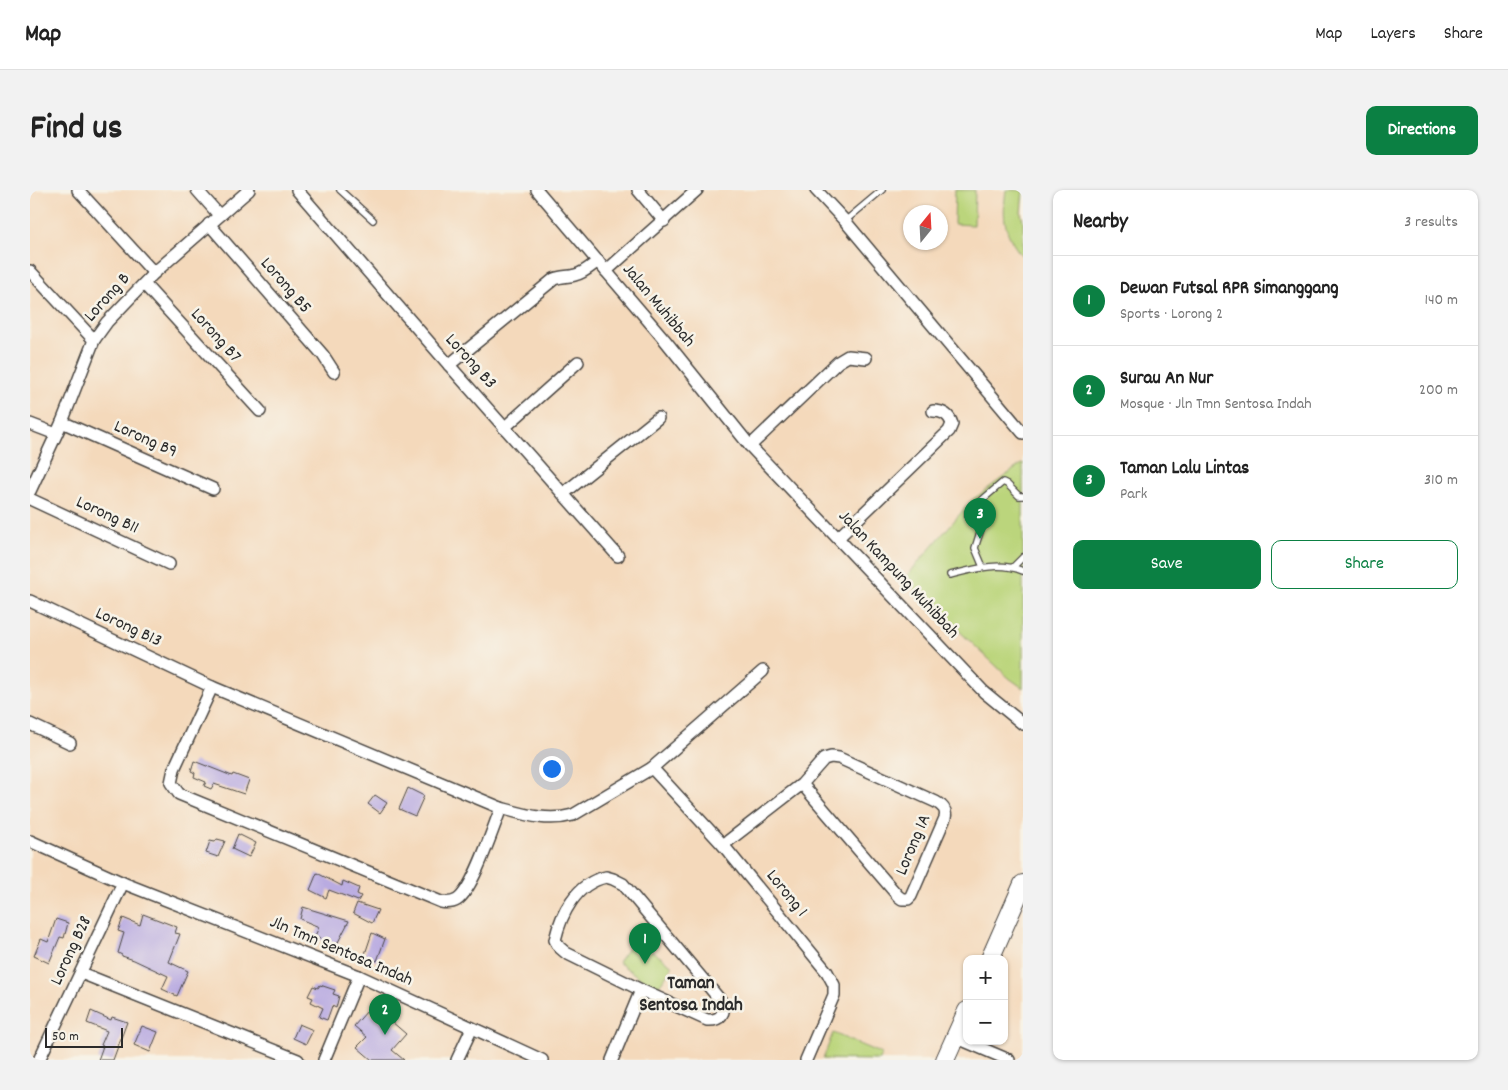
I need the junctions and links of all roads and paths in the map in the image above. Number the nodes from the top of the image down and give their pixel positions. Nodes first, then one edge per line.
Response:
1 (78, 190) edge
2 (197, 190) edge
3 (249, 190) edge
4 (297, 190) edge
5 (340, 190) edge
6 (537, 190) edge
7 (638, 190) edge
8 (697, 190) edge
9 (816, 190) edge
10 (882, 190) edge
11 (219, 216) junction
12 (373, 220) dead end
13 (664, 221) junction
14 (846, 221) junction
15 (209, 224) junction
16 (598, 262) junction
17 (30, 271) edge
18 (606, 271) junction
19 (154, 273) junction
20 (144, 284) junction
21 (94, 340) junction
22 (866, 358) dead end
23 (578, 362) dead end
24 (448, 365) junction
25 (334, 372) dead end
26 (260, 411) dead end
27 (933, 411) dead end
28 (658, 418) dead end
29 (62, 422) junction
30 (30, 424) edge
31 (504, 428) junction
32 (1023, 433) edge
33 (56, 434) junction
34 (750, 446) junction
35 (213, 489) dead end
36 (30, 491) edge
37 (563, 494) junction
38 (1023, 496) edge
39 (30, 499) edge
40 (838, 537) junction
41 (618, 556) dead end
42 (1023, 557) edge
43 (169, 564) dead end
44 (983, 567) junction
45 (1013, 567) junction
46 (1023, 571) edge
47 (950, 575) dead end
48 (30, 601) edge
49 (763, 671) dead end
50 (212, 687) junction
51 (30, 724) edge
52 (1023, 724) edge
53 (70, 743) dead end
54 (652, 768) junction
55 (802, 784) junction
56 (501, 808) junction
57 (30, 842) edge
58 (723, 845) junction
59 (123, 883) junction
60 (1023, 884) edge
61 (992, 955) edge
62 (82, 973) junction
63 (359, 976) junction
64 (641, 990) junction
65 (963, 1020) edge
66 (472, 1028) junction
67 (955, 1037) junction
68 (39, 1060) edge
69 (298, 1060) edge
70 (324, 1060) edge
71 (457, 1060) edge
72 (542, 1060) edge
73 (612, 1060) edge
74 (806, 1060) edge
75 (945, 1060) edge
76 (1009, 1060) edge

1 - 19 street
2 - 11 street
3 - 11 street, Lorong B
4 - 24 street, Lorong B3
5 - 12 lane
6 - 16 street, Jalan Muhibbah
7 - 13 street
8 - 13 street
9 - 14 street
10 - 14 lane
11 - 15 street, Lorong B
13 - 18 street
14 - 32 street
15 - 19 street, Lorong B
15 - 25 street, Lorong B5
16 - 18 street, Jalan Muhibbah
16 - 24 street
17 - 21 street
18 - 34 street, Jalan Muhibbah
19 - 20 street, Lorong B
20 - 21 street, Lorong B
20 - 26 street, Lorong B7
21 - 29 street, Lorong B
22 - 34 street
23 - 31 street
24 - 31 street, Lorong B3
27 - 40 street
28 - 37 street
29 - 33 street, Lorong B
29 - 35 street, Lorong B9
30 - 33 street
31 - 37 street, Lorong B3
33 - 36 street, Lorong B
34 - 40 street, Jalan Kampung Muhibbah
37 - 41 street, Lorong B3
38 - 44 lane
39 - 43 street, Lorong B11
40 - 52 street, Jalan Kampung Muhibbah
42 - 45 lane
44 - 45 lane
44 - 47 lane
45 - 46 lane
48 - 50 street, Lorong B13
49 - 54 street, Lorong B13
50 - 56 street, Lorong B13
50 - 56 street
51 - 53 street
54 - 56 street, Lorong B13
54 - 58 street, Lorong 1
55 - 55 street, Lorong 1A
55 - 58 street, Lorong 1A
57 - 59 street, Jln Tmn Sentosa Indah
58 - 74 street, Lorong 1
59 - 62 street, Lorong B28
59 - 63 street, Jln Tmn Sentosa Indah
60 - 61 main road
62 - 68 street, Lorong B28
62 - 69 street
63 - 66 street, Jln Tmn Sentosa Indah
63 - 70 street
64 - 64 street
64 - 73 street
65 - 67 main road
66 - 71 street
66 - 72 street, Jln Tmn Sentosa Indah
67 - 75 main road
67 - 76 street

